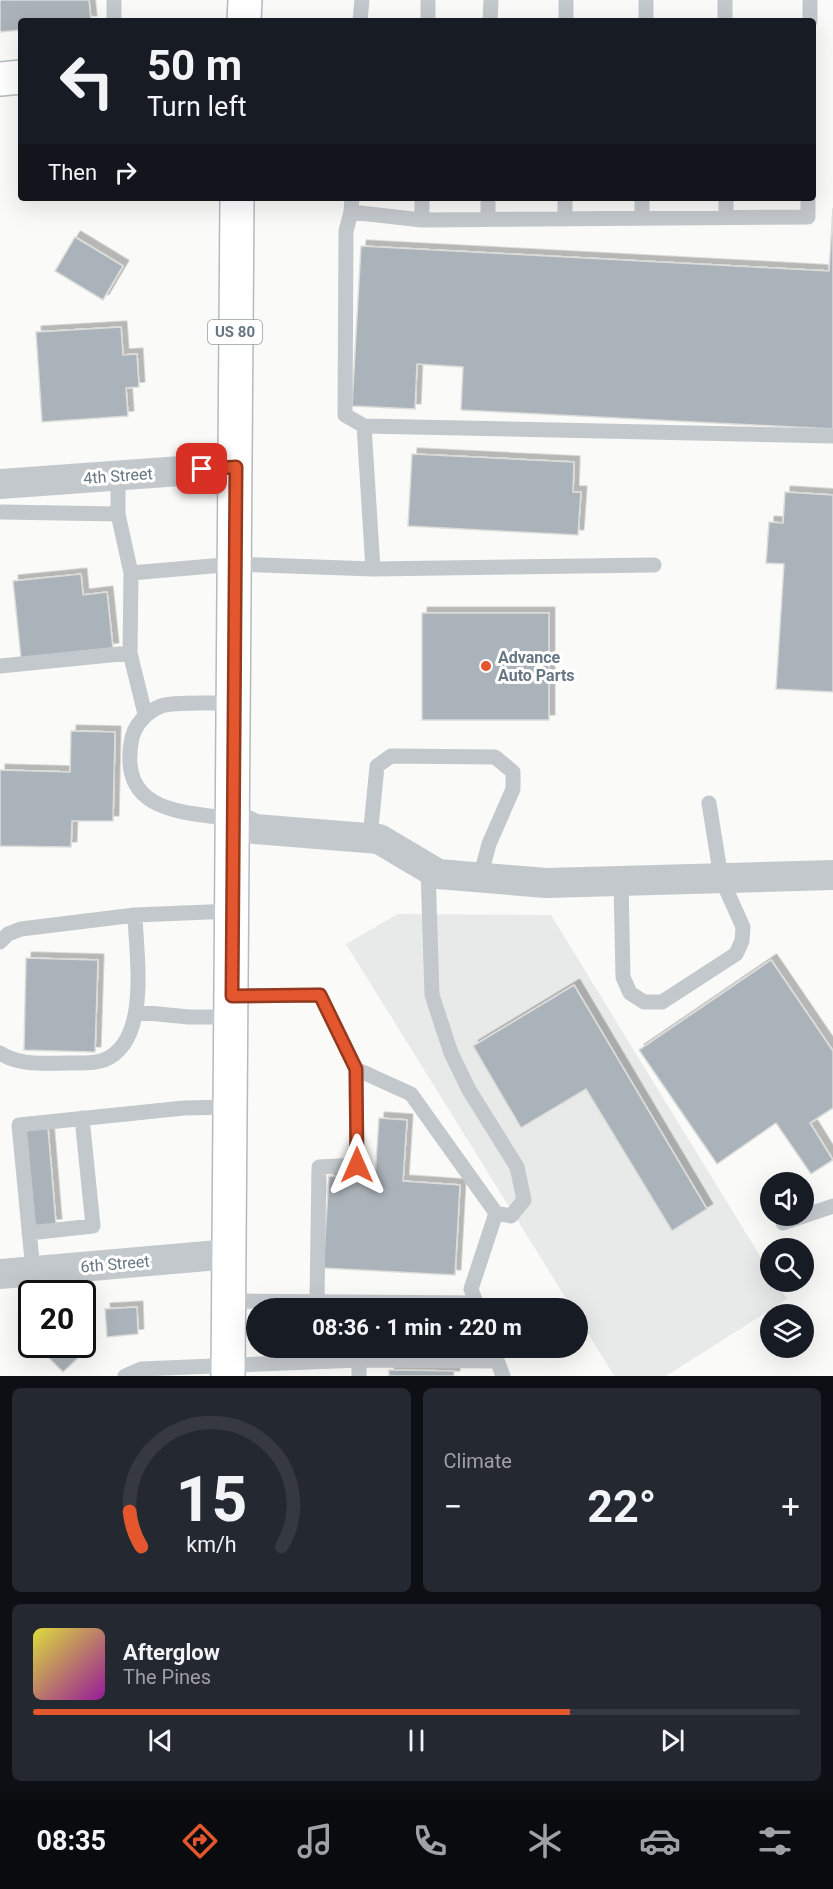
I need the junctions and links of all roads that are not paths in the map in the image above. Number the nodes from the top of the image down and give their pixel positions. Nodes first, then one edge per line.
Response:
1 (114, 0) edge
2 (245, 0) edge
3 (362, 0) edge
4 (428, 0) edge
5 (491, 0) edge
6 (566, 0) edge
7 (646, 0) edge
8 (725, 0) edge
9 (810, 0) edge
10 (114, 18) edge
11 (244, 18) edge
12 (360, 18) edge
13 (428, 18) edge
14 (490, 18) edge
15 (566, 18) edge
16 (646, 18) edge
17 (725, 18) edge
18 (810, 18) edge
19 (18, 77) edge
20 (0, 79) edge
21 (237, 201) edge
22 (422, 201) edge
23 (488, 201) edge
24 (566, 201) edge
25 (642, 201) edge
26 (726, 201) edge
27 (808, 201) edge
28 (351, 205) edge
29 (726, 217) junction
30 (642, 218) junction
31 (488, 219) junction
32 (565, 219) junction
33 (422, 220) junction
34 (364, 426) junction
35 (833, 436) edge
36 (236, 467) junction
37 (118, 476) junction
38 (2, 498) edge
39 (118, 514) junction
40 (235, 564) junction
41 (654, 566) dead end
42 (373, 568) junction
43 (131, 573) junction
44 (130, 653) junction
45 (0, 666) edge
46 (235, 703) junction
47 (145, 714) junction
48 (709, 803) dead end
49 (234, 819) junction
50 (370, 838) junction
51 (428, 868) junction
52 (833, 875) edge
53 (480, 878) junction
54 (722, 878) junction
55 (621, 881) junction
56 (233, 911) junction
57 (135, 915) junction
58 (0, 942) edge
59 (232, 1007) junction
60 (137, 1012) junction
61 (0, 1053) edge
62 (356, 1069) junction
63 (231, 1107) junction
64 (82, 1118) junction
65 (833, 1206) edge
66 (814, 1212) edge
67 (496, 1214) junction
68 (29, 1233) junction
69 (230, 1254) junction
70 (33, 1271) junction
71 (0, 1274) edge
72 (317, 1298) edge
73 (474, 1298) edge
74 (229, 1301) junction
75 (246, 1301) edge
76 (404, 1358) edge
77 (496, 1358) edge
78 (359, 1360) junction
79 (228, 1370) edge
80 (125, 1376) edge
81 (359, 1376) edge
82 (503, 1376) edge

1 - 10 lane
2 - 11 main road
3 - 12 lane
4 - 13 lane
5 - 14 lane
6 - 15 lane
7 - 16 lane
8 - 17 lane
9 - 18 lane
19 - 20 main road
21 - 36 main road, US 80
22 - 33 lane
23 - 31 lane
24 - 32 lane
25 - 30 lane
26 - 29 lane
27 - 29 lane
28 - 33 lane
28 - 34 lane
29 - 30 lane
30 - 32 lane
31 - 32 lane
31 - 33 lane
34 - 35 lane
34 - 42 lane
36 - 37 street, 4th Street
36 - 40 main road, US 80
37 - 38 street, 4th Street
37 - 39 lane
38 - 39 lane
39 - 43 lane
40 - 42 lane
40 - 43 lane
40 - 46 main road, US 80
41 - 42 lane
43 - 44 lane
44 - 45 lane
44 - 47 lane
46 - 47 lane
46 - 49 main road, US 80
47 - 49 lane
48 - 54 lane
49 - 50 street
49 - 56 main road, US 80
50 - 51 street
50 - 53 lane
51 - 53 street
51 - 67 lane
52 - 54 street
53 - 55 street
54 - 55 street
54 - 55 lane
56 - 57 lane
56 - 59 main road, US 80
57 - 58 lane
57 - 60 lane
59 - 60 lane
59 - 62 lane
59 - 63 main road, US 80
60 - 61 lane
62 - 67 lane
62 - 72 lane
63 - 64 lane
63 - 69 main road, US 80
64 - 68 lane
64 - 68 lane
65 - 66 lane
67 - 73 lane
68 - 70 lane
69 - 70 street, 6th Street
69 - 74 main road, US 80
70 - 71 street, 6th Street
74 - 75 lane
74 - 79 main road, US 80
76 - 78 lane
77 - 82 lane
78 - 79 lane
78 - 81 lane
79 - 80 lane

